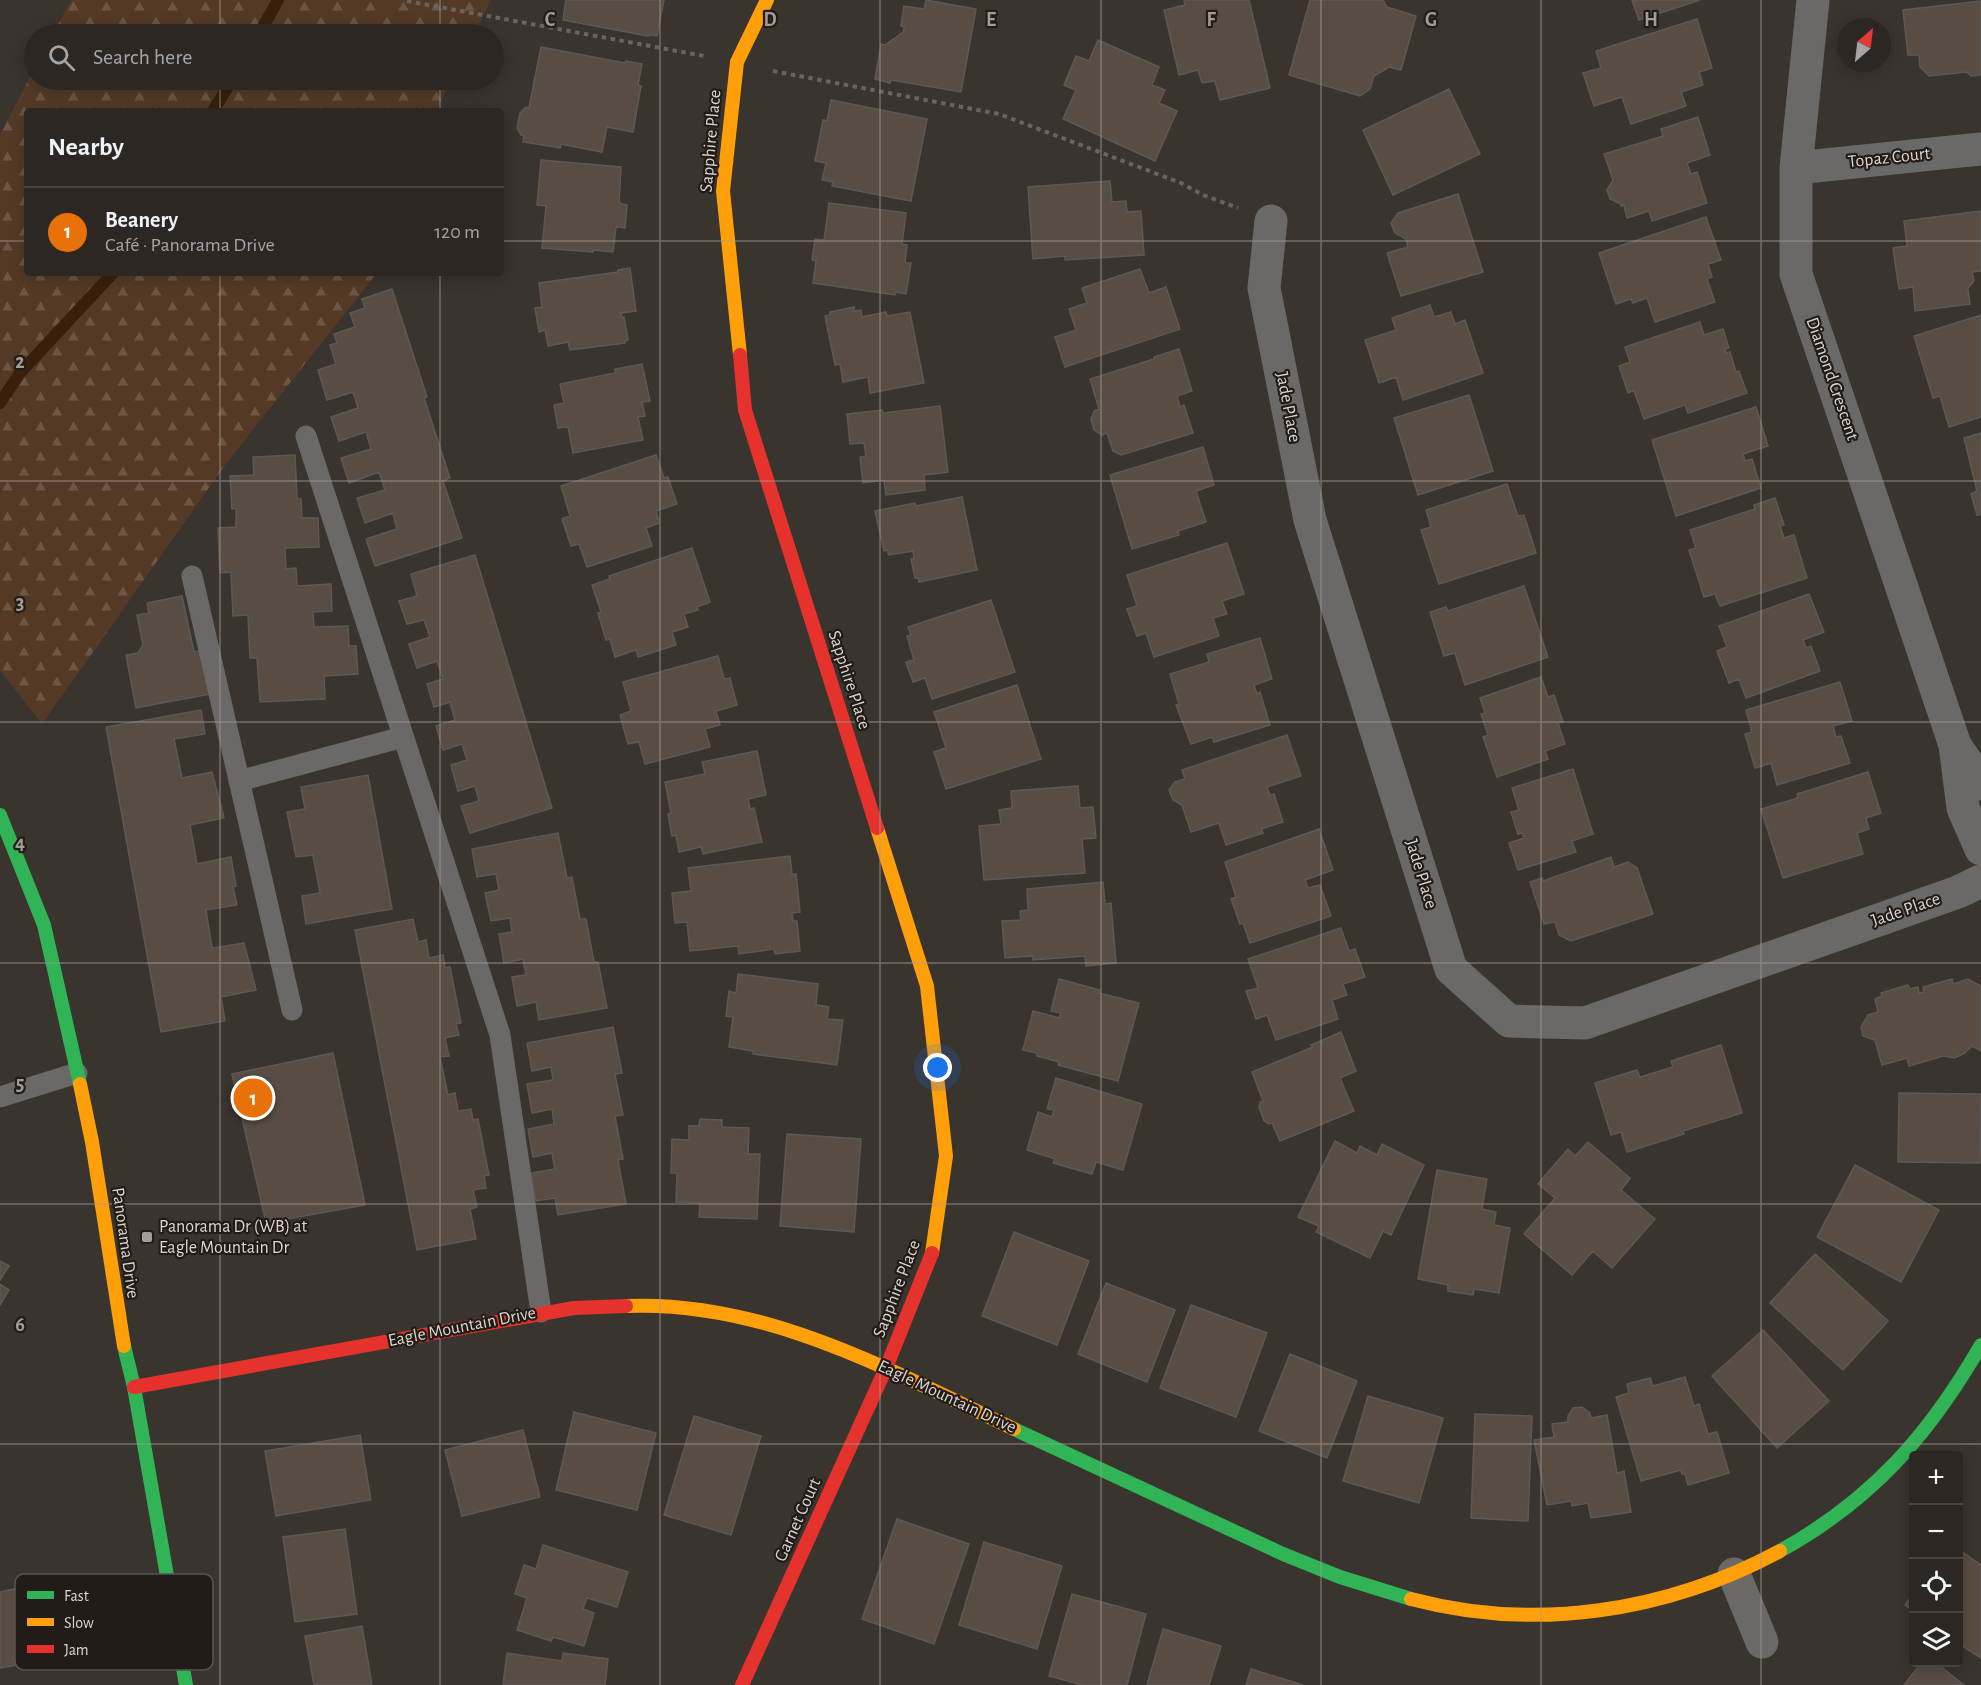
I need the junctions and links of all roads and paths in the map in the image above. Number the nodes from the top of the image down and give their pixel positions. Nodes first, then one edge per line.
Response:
1 (767, 0) edge
2 (1813, 0) edge
3 (406, 1) edge
4 (736, 62) junction
5 (1981, 149) edge
6 (1796, 168) junction
7 (1271, 220) joint
8 (306, 436) dead end
9 (192, 576) dead end
10 (404, 737) junction
11 (1955, 745) junction
12 (239, 781) junction
13 (1981, 784) edge
14 (0, 815) edge
15 (1981, 849) edge
16 (1981, 881) edge
17 (292, 1010) dead end
18 (77, 1074) junction
19 (0, 1097) edge
20 (542, 1312) junction
21 (1981, 1345) edge
22 (886, 1368) junction
23 (134, 1387) junction
24 (167, 1574) edge
25 (1734, 1574) junction
26 (1762, 1642) dead end
27 (183, 1670) edge
28 (186, 1685) edge
29 (742, 1685) edge

1 - 4 street, Sapphire Place
2 - 6 street, Diamond Crescent
3 - 4 path
4 - 7 path
4 - 22 street, Sapphire Place
5 - 6 street, Topaz Court
6 - 11 street, Diamond Crescent
7 - 16 street, Jade Place
8 - 10 lane
9 - 12 lane
10 - 12 lane
10 - 20 lane
11 - 13 street, Diamond Crescent
11 - 15 street, Diamond Crescent
12 - 17 lane
14 - 18 street, Panorama Drive
18 - 19 lane
18 - 23 street, Panorama Drive
20 - 22 street, Eagle Mountain Drive
20 - 23 street, Eagle Mountain Drive
21 - 25 street, Eagle Mountain Drive
22 - 25 street, Eagle Mountain Drive
22 - 29 street, Garnet Court
23 - 24 street, Panorama Drive
25 - 26 street
27 - 28 street, Panorama Drive

